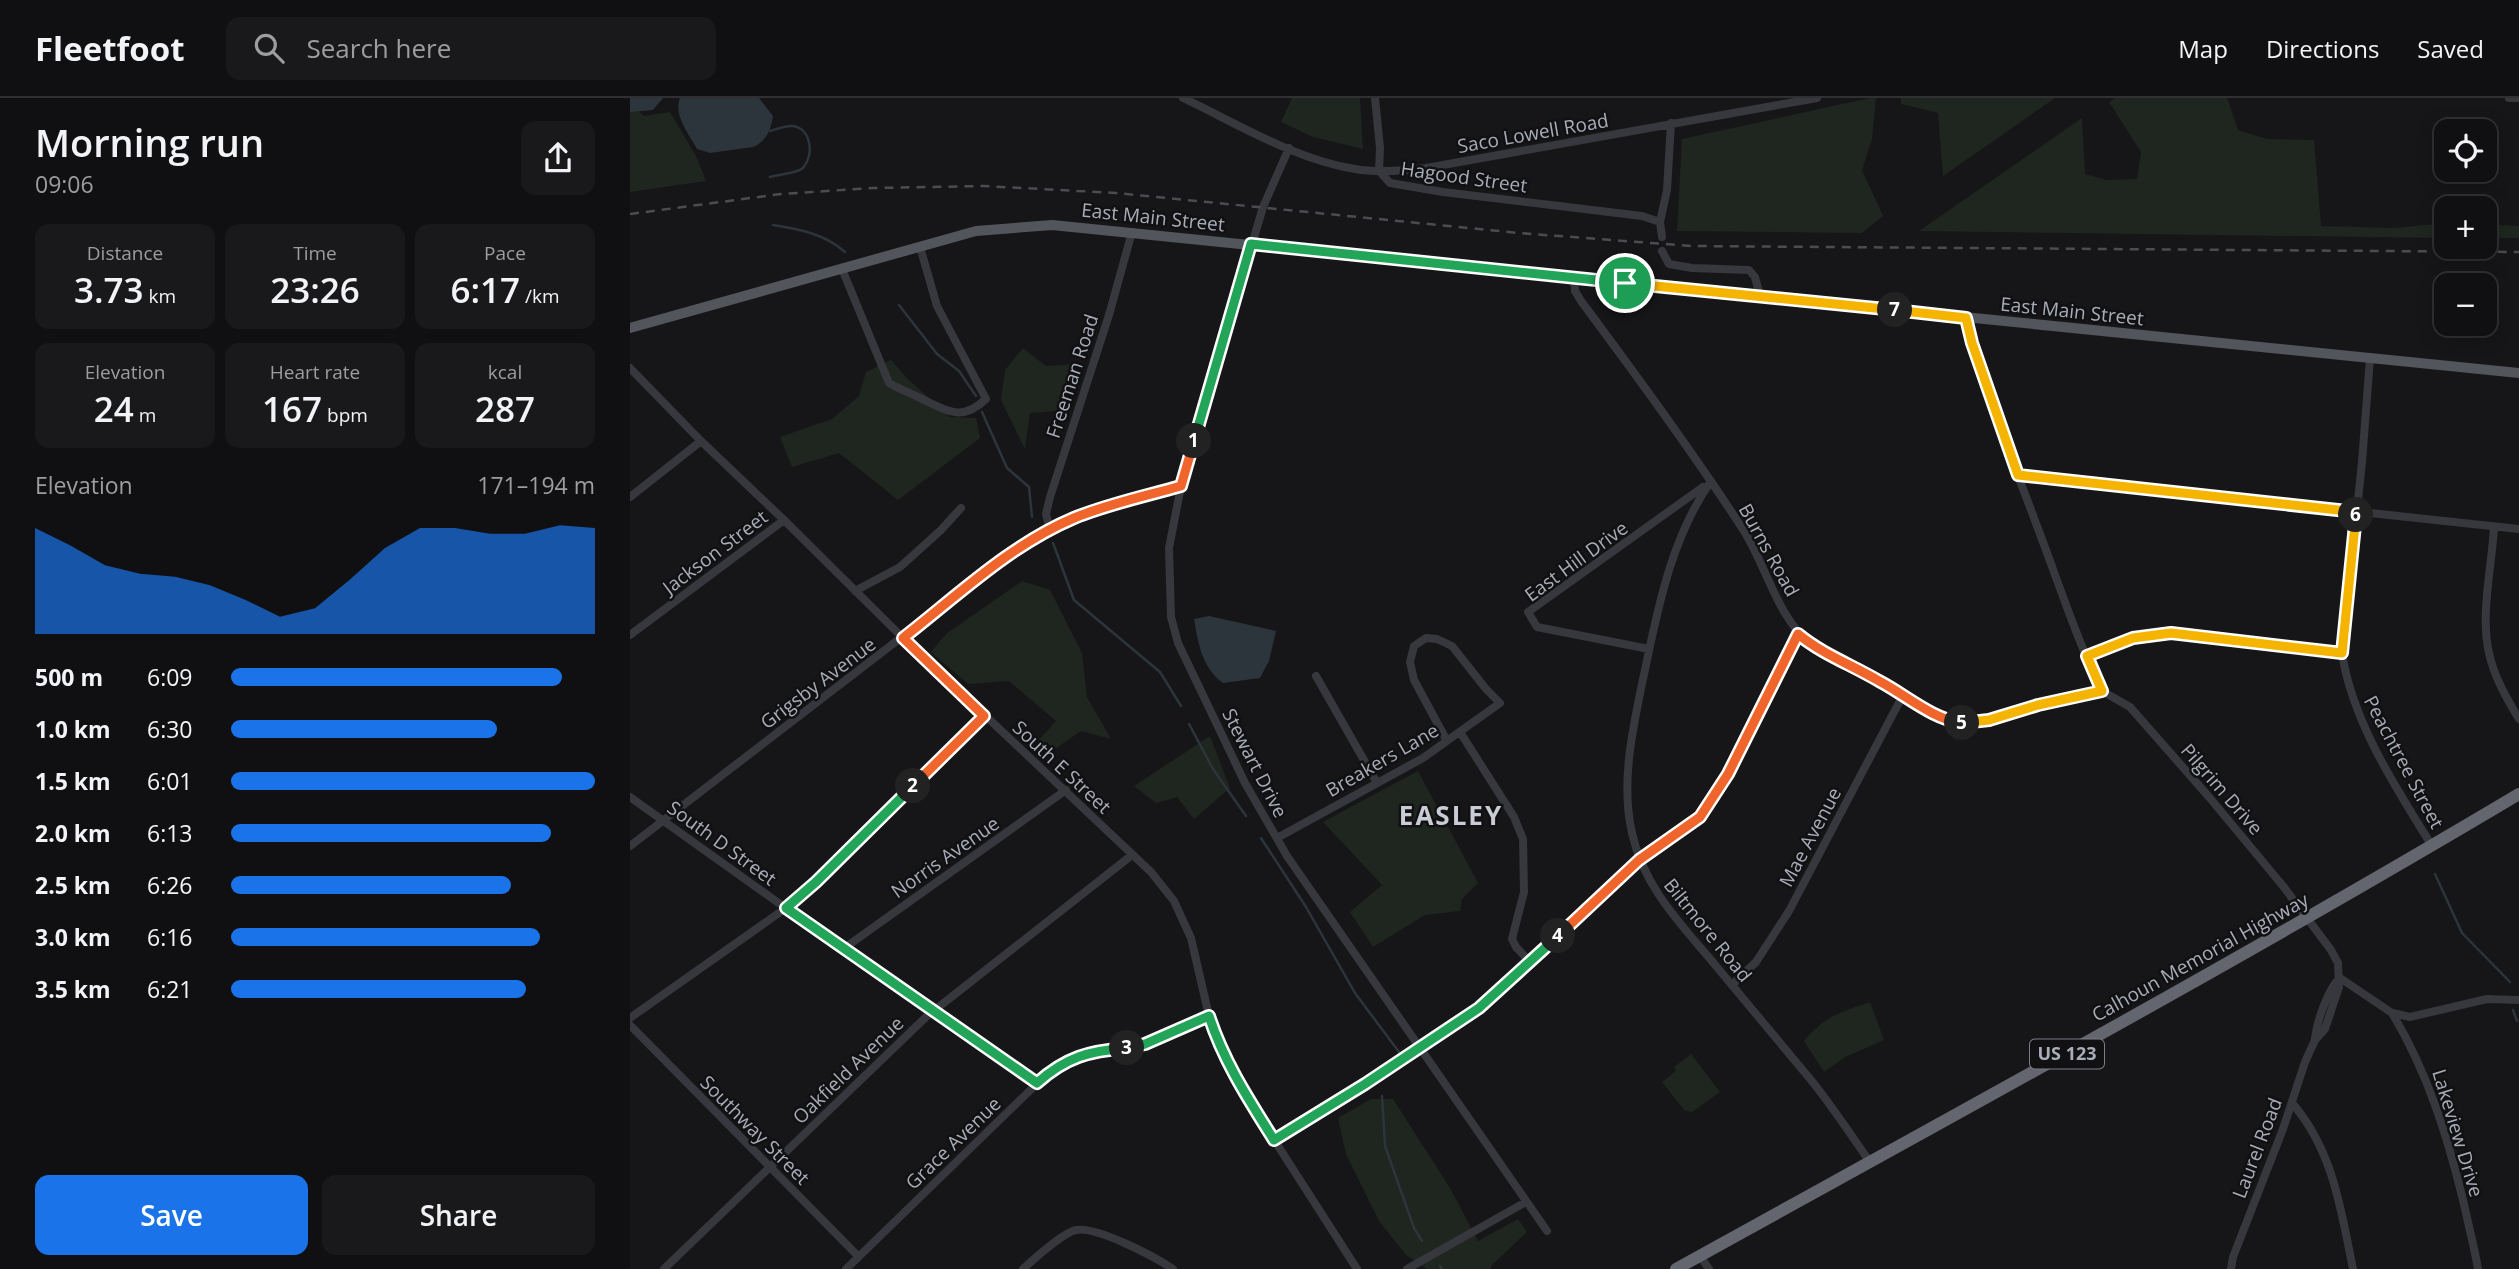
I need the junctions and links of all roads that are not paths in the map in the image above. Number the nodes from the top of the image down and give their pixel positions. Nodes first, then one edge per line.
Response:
1 (1183, 98) edge
2 (1375, 98) edge
3 (1817, 98) edge
4 (2511, 98) edge
5 (2519, 99) edge
6 (1671, 123) junction
7 (1289, 148) junction
8 (1379, 171) junction
9 (1660, 222) junction
10 (1132, 232) junction
11 (1662, 237) dead end
12 (1251, 244) junction
13 (920, 247) junction
14 (1662, 251) dead end
15 (842, 269) junction
16 (1574, 278) junction
17 (1760, 296) junction
18 (1966, 318) junction
19 (630, 328) edge
20 (2370, 358) junction
21 (630, 368) edge
22 (2519, 373) edge
23 (701, 442) junction
24 (2018, 475) junction
25 (1711, 481) junction
26 (1181, 486) junction
27 (630, 497) edge
28 (961, 508) dead end
29 (2356, 512) junction
30 (784, 520) junction
31 (2494, 527) junction
32 (2519, 529) edge
33 (1050, 530) junction
34 (855, 590) junction
35 (1798, 634) junction
36 (630, 635) edge
37 (903, 638) junction
38 (1649, 649) junction
39 (2342, 653) junction
40 (2087, 656) junction
41 (1317, 676) dead end
42 (2102, 691) junction
43 (1903, 695) junction
44 (984, 716) junction
45 (2519, 719) edge
46 (1460, 732) junction
47 (1447, 741) junction
48 (1377, 783) junction
49 (1066, 790) junction
50 (2519, 794) edge
51 (630, 797) edge
52 (663, 820) junction
53 (1277, 838) junction
54 (630, 846) edge
55 (2432, 846) junction
56 (1132, 855) junction
57 (1639, 860) junction
58 (786, 908) junction
59 (2306, 919) junction
60 (843, 949) junction
61 (1530, 962) junction
62 (2340, 978) junction
63 (1732, 985) junction
64 (2519, 1000) edge
65 (933, 1011) junction
66 (2392, 1013) junction
67 (1209, 1016) junction
68 (630, 1018) edge
69 (630, 1025) edge
70 (1420, 1049) junction
71 (1037, 1083) junction
72 (2292, 1103) junction
73 (1274, 1140) junction
74 (1870, 1162) junction
75 (770, 1167) junction
76 (1526, 1202) junction
77 (1547, 1231) dead end
78 (858, 1256) junction
79 (1700, 1256) junction
80 (664, 1269) edge
81 (846, 1269) edge
82 (1023, 1269) edge
83 (1173, 1269) edge
84 (1357, 1269) edge
85 (1408, 1269) edge
86 (1676, 1269) edge
87 (1709, 1269) edge
88 (2231, 1269) edge
89 (2353, 1269) edge
90 (2478, 1269) edge

1 - 7 street, Hagood Street
2 - 8 street
3 - 6 street, Saco Lowell Road
4 - 5 street
6 - 8 street, Saco Lowell Road
6 - 9 street
7 - 8 street, Hagood Street
7 - 12 street, Stewart Drive
8 - 9 street, Hagood Street
9 - 11 street
10 - 12 main road, East Main Street
10 - 13 main road, East Main Street
10 - 33 street, Freeman Road
12 - 16 main road, East Main Street
12 - 26 street, Stewart Drive
13 - 15 main road, East Main Street
13 - 15 street
14 - 17 street
15 - 19 main road, East Main Street
16 - 17 main road, East Main Street
16 - 25 street, Burns Road
17 - 18 main road, East Main Street
18 - 20 main road, East Main Street
18 - 24 street
20 - 22 main road, East Main Street
20 - 29 street, Peachtree Street
21 - 23 street, South E Street
23 - 27 street
23 - 30 street, South E Street
24 - 29 street
24 - 40 street
25 - 35 street, Burns Road
25 - 38 street, Biltmore Road
25 - 38 street, East Hill Drive
26 - 33 street, Grigsby Avenue
26 - 53 street, Stewart Drive
28 - 34 street
29 - 31 street
29 - 39 street, Peachtree Street
30 - 34 street, South E Street
30 - 36 street, Jackson Street
31 - 32 street
31 - 45 street
33 - 37 street, Grigsby Avenue
34 - 37 street, South E Street
35 - 43 street, Burns Road
35 - 57 street
37 - 44 street, South E Street
37 - 52 street, Grigsby Avenue
38 - 57 street, Biltmore Road
39 - 40 street
39 - 55 street, Peachtree Street
40 - 42 street
41 - 48 street
42 - 43 street, Burns Road
42 - 59 street, Pilgrim Drive
43 - 63 street, Mae Avenue
44 - 49 street, South E Street
44 - 58 street
46 - 47 street, Breakers Lane
46 - 47 street, Breakers Lane
46 - 61 street
47 - 48 street, Breakers Lane
48 - 53 street, Breakers Lane
49 - 56 street, South E Street
49 - 60 street, Norris Avenue
50 - 55 highway, Calhoun Memorial Highway / US 123
51 - 52 street, South D Street
52 - 54 street, Grigsby Avenue
52 - 58 street, South D Street
53 - 70 street, Stewart Drive
55 - 59 highway, Calhoun Memorial Highway / US 123
56 - 65 street, Oakfield Avenue
56 - 67 street, South E Street
57 - 61 street
57 - 63 street, Biltmore Road
58 - 60 street, South D Street
58 - 68 street
59 - 62 street, Pilgrim Drive
59 - 74 highway, Calhoun Memorial Highway / US 123
60 - 65 street, South D Street
61 - 70 street
62 - 66 street
62 - 72 street, Laurel Road
63 - 74 street, Biltmore Road
64 - 66 street
65 - 71 street, South D Street
65 - 75 street, Oakfield Avenue
66 - 90 street, Lakeview Drive
67 - 71 street, Grace Avenue
67 - 73 street, South E Street
69 - 75 street, Southway Street
70 - 73 street
70 - 76 street, Stewart Drive
71 - 78 street, Grace Avenue
72 - 88 street, Laurel Road
72 - 89 street
73 - 84 street, South E Street
74 - 79 highway, Calhoun Memorial Highway / US 123
75 - 78 street, Southway Street
75 - 80 street, Oakfield Avenue
76 - 77 street, Stewart Drive
76 - 85 street
78 - 81 street, Grace Avenue
79 - 86 highway, Calhoun Memorial Highway / US 123
79 - 87 street
82 - 83 street

